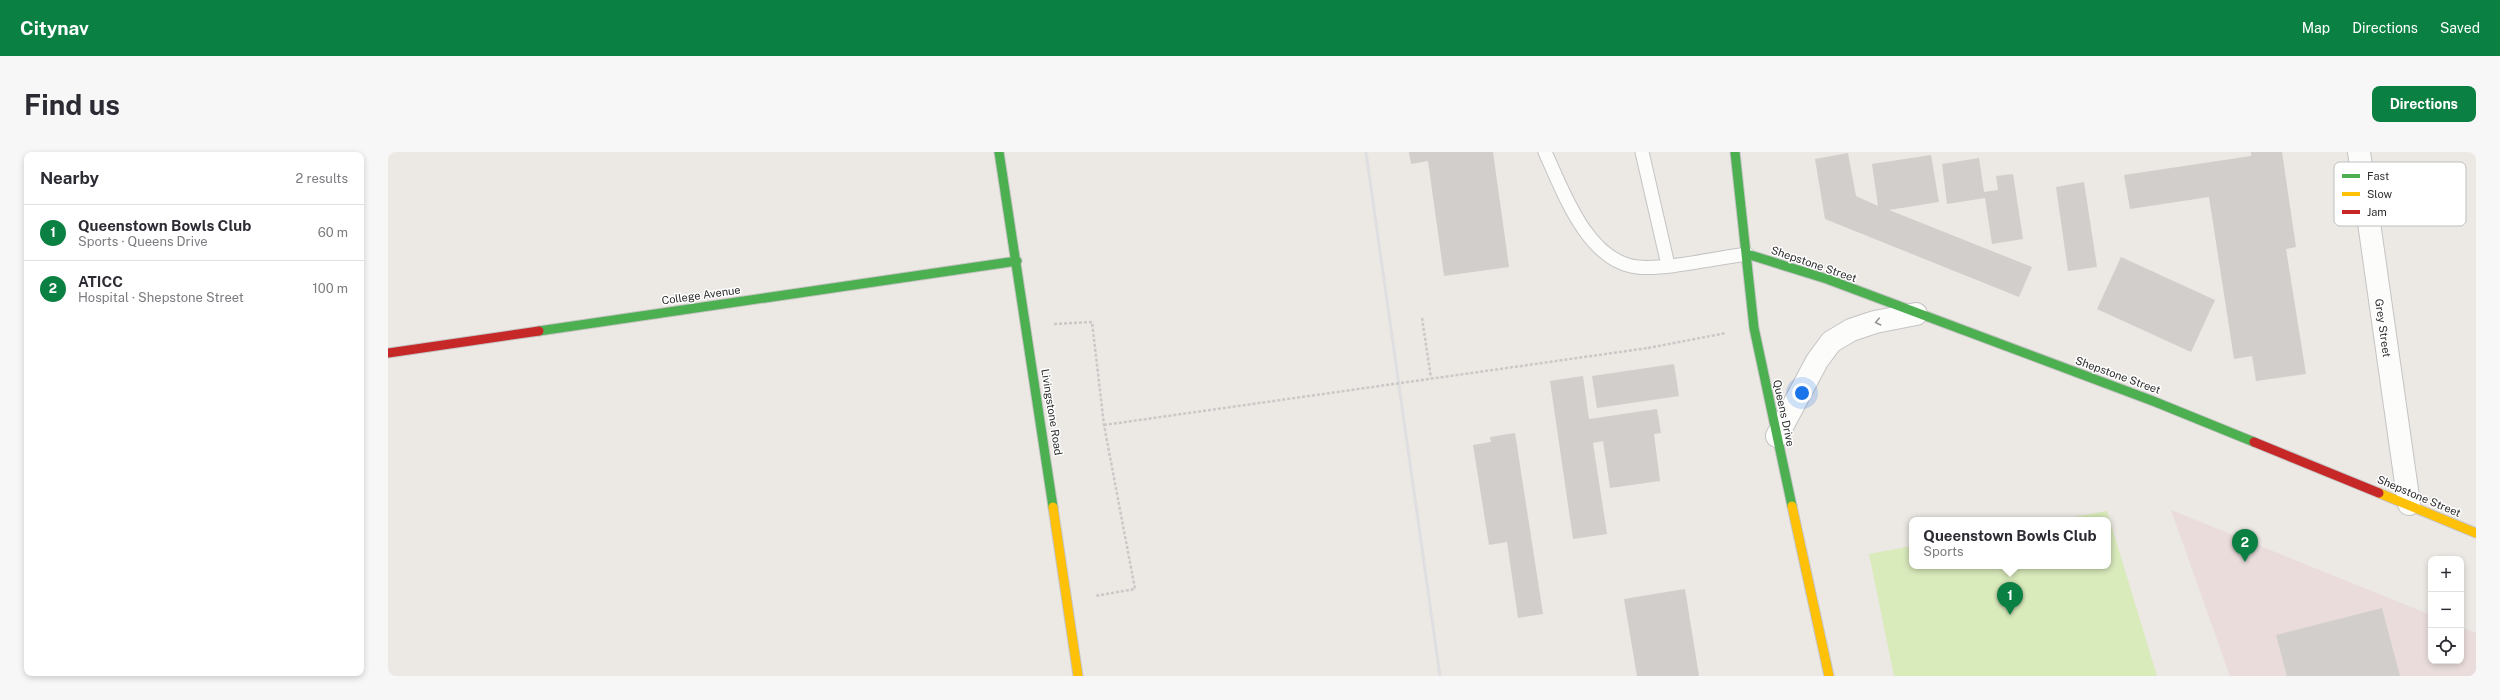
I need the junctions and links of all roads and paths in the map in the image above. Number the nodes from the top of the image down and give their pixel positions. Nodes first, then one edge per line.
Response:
1 (999, 152) edge
2 (1545, 152) edge
3 (1642, 152) edge
4 (1735, 152) edge
5 (2359, 152) edge
6 (2360, 162) edge
7 (2370, 226) edge
8 (1747, 254) junction
9 (1017, 261) junction
10 (1668, 265) junction
11 (1916, 314) junction
12 (1422, 318) dead end
13 (1026, 326) junction
14 (1754, 328) junction
15 (388, 353) edge
16 (1431, 378) junction
17 (1104, 425) junction
18 (1776, 436) junction
19 (2409, 504) junction
20 (2476, 533) edge
21 (1067, 601) junction
22 (1078, 676) edge
23 (1829, 676) edge

1 - 9 street, Livingstone Road
2 - 10 lane
3 - 10 lane
4 - 8 street, Queens Drive
5 - 6 street, Grey Street
7 - 19 street, Grey Street
8 - 10 lane
8 - 11 street, Shepstone Street
8 - 14 street, Queens Drive
9 - 13 street, Livingstone Road
9 - 15 street, College Avenue
11 -> 18 street
11 - 19 street, Shepstone Street
12 - 16 path
13 - 17 path
13 - 21 street, Livingstone Road
14 - 16 path, bridge
14 - 18 street, Queens Drive
16 - 17 path, bridge
17 - 21 path
18 - 23 street, Queens Drive
19 - 20 street, Shepstone Street
21 - 22 street, Livingstone Road

